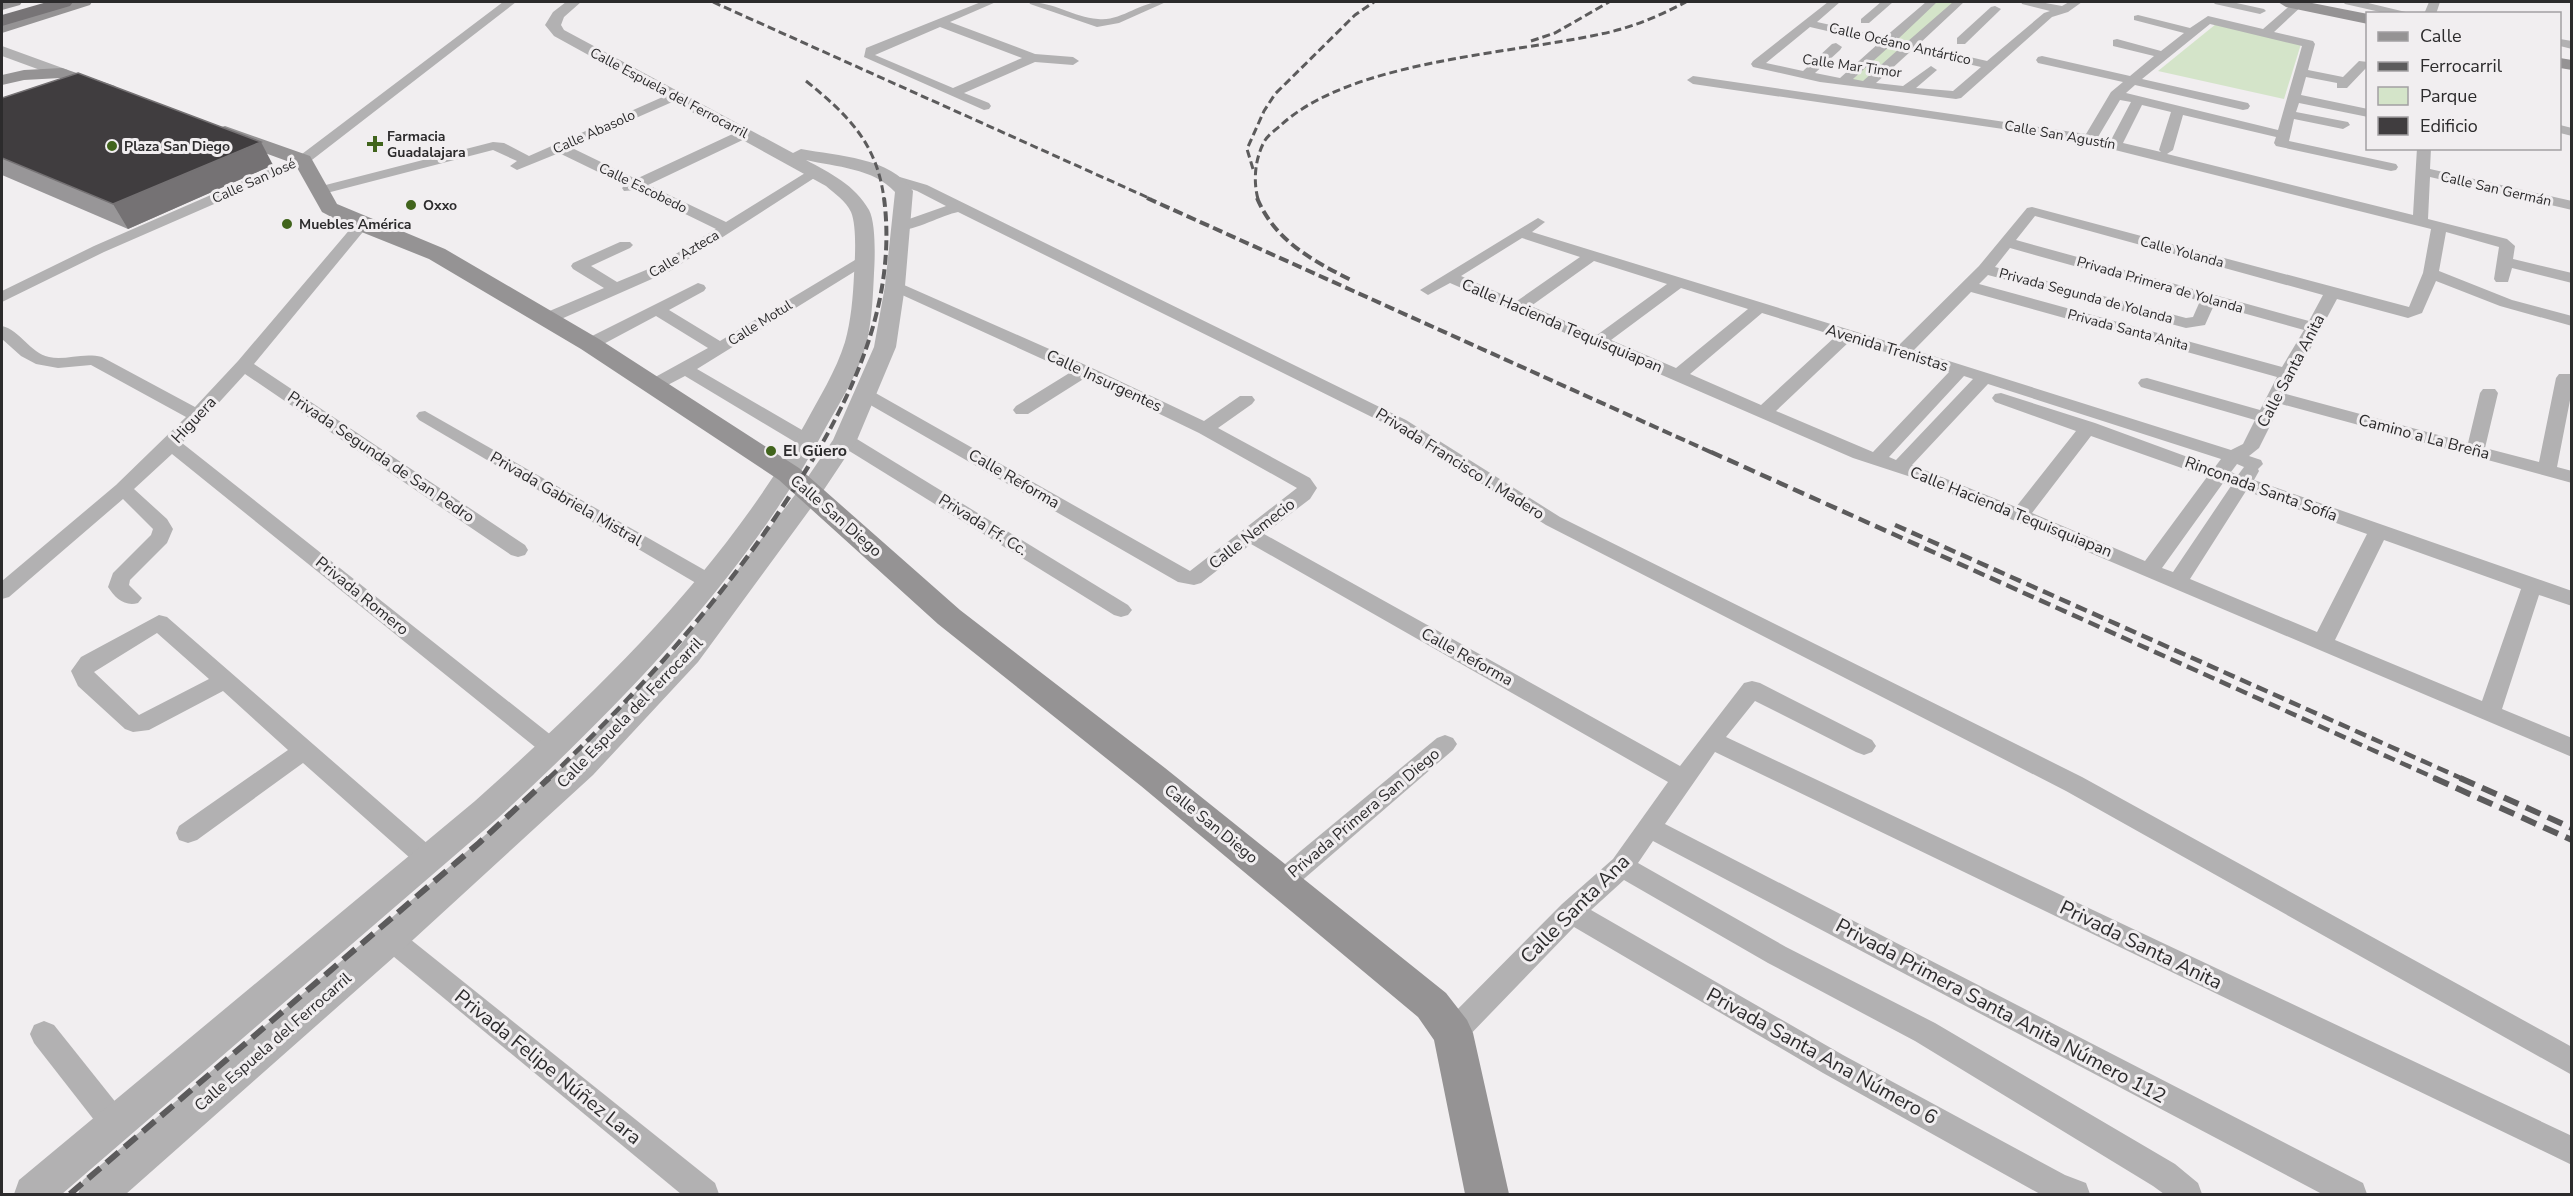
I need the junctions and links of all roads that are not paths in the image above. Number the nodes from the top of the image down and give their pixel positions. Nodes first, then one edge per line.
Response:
1 (14, 2) edge
2 (32, 2) edge
3 (64, 2) edge
4 (79, 2) edge
5 (84, 2) edge
6 (510, 2) edge
7 (574, 2) edge
8 (990, 2) edge
9 (1034, 2) edge
10 (1160, 2) edge
11 (1834, 2) edge
12 (1870, 2) edge
13 (1932, 2) edge
14 (1959, 2) edge
15 (2026, 2) edge
16 (2076, 2) edge
17 (2218, 2) edge
18 (2272, 2) edge
19 (2349, 2) edge
20 (1885, 3) edge
21 (2292, 3) edge
22 (2, 5) edge
23 (2049, 7) edge
24 (1995, 9) dead end
25 (2, 11) edge
26 (2260, 11) junction
27 (2399, 12) edge
28 (1130, 14) junction
29 (2186, 14) dead end
30 (1942, 17) junction
31 (2138, 18) dead end
32 (2366, 19) edge
33 (1148, 20) dead end
34 (1865, 21) dead end
35 (939, 22) junction
36 (1808, 23) junction
37 (2, 25) edge
38 (1978, 25) junction
39 (2169, 26) junction
40 (2242, 28) junction
41 (2192, 32) junction
42 (2266, 33) junction
43 (1888, 41) junction
44 (1961, 41) dead end
45 (2117, 43) dead end
46 (1836, 46) dead end
47 (1909, 46) junction
48 (2, 51) edge
49 (2163, 55) junction
50 (1033, 58) junction
51 (2042, 60) dead end
52 (1073, 61) dead end
53 (2363, 64) dead end
54 (2, 66) edge
55 (1992, 66) junction
56 (54, 70) junction
57 (1930, 70) dead end
58 (2301, 72) junction
59 (1806, 75) junction
60 (2, 80) edge
61 (1693, 80) dead end
62 (1845, 81) junction
63 (2135, 81) junction
64 (1867, 84) junction
65 (1906, 90) junction
66 (955, 92) junction
67 (674, 96) junction
68 (2116, 96) junction
69 (130, 97) edge
70 (2295, 98) junction
71 (2138, 101) junction
72 (984, 106) dead end
73 (2243, 106) dead end
74 (2366, 113) edge
75 (2289, 114) junction
76 (2177, 115) junction
77 (207, 125) edge
78 (744, 134) junction
79 (2283, 135) junction
80 (2090, 139) junction
81 (2115, 145) junction
82 (767, 146) junction
83 (2338, 147) dead end
84 (560, 148) junction
85 (2166, 150) dead end
86 (2424, 150) edge
87 (303, 160) junction
88 (529, 161) junction
89 (513, 167) dead end
90 (2391, 167) dead end
91 (2421, 171) junction
92 (815, 173) junction
93 (893, 179) junction
94 (636, 185) junction
95 (319, 191) junction
96 (621, 193) dead end
97 (2571, 206) edge
98 (960, 207) junction
99 (1538, 222) dead end
100 (2420, 222) junction
101 (362, 224) junction
102 (900, 227) junction
103 (2439, 227) junction
104 (726, 228) junction
105 (1520, 233) junction
106 (2008, 243) junction
107 (625, 245) dead end
108 (1592, 255) junction
109 (865, 259) junction
110 (2504, 261) junction
111 (1985, 269) junction
112 (2431, 273) junction
113 (1449, 277) junction
114 (2571, 278) edge
115 (2502, 279) dead end
116 (1678, 282) junction
117 (895, 286) junction
118 (1969, 286) junction
119 (698, 288) dead end
120 (617, 289) junction
121 (1428, 290) dead end
122 (2332, 294) junction
123 (2, 297) edge
124 (2209, 299) junction
125 (1519, 307) junction
126 (1759, 308) junction
127 (658, 310) junction
128 (546, 320) junction
129 (2571, 321) edge
130 (2313, 327) junction
131 (2, 331) edge
132 (1846, 335) junction
133 (1599, 341) junction
134 (590, 344) junction
135 (720, 348) junction
136 (1902, 352) junction
137 (244, 365) junction
138 (685, 369) junction
139 (1084, 371) junction
140 (2287, 374) junction
141 (1678, 375) junction
142 (1954, 376) junction
143 (2565, 378) dead end
144 (2147, 383) dead end
145 (1979, 384) junction
146 (654, 385) junction
147 (2489, 393) dead end
148 (866, 395) junction
149 (2276, 397) junction
150 (1246, 400) dead end
151 (1022, 410) dead end
152 (1763, 412) junction
153 (198, 416) junction
154 (425, 416) dead end
155 (2266, 418) junction
156 (2089, 427) junction
157 (1204, 429) junction
158 (846, 440) junction
159 (807, 441) junction
160 (171, 444) junction
161 (2475, 451) junction
162 (2246, 456) junction
163 (1876, 459) junction
164 (1900, 467) junction
165 (2547, 470) junction
166 (789, 474) junction
167 (2219, 474) junction
168 (2571, 477) edge
169 (2242, 482) junction
170 (1307, 488) joint
171 (123, 489) junction
172 (810, 492) junction
173 (2020, 515) junction
174 (2378, 532) junction
175 (1252, 536) junction
176 (518, 550) dead end
177 (2150, 569) junction
178 (1194, 578) joint
179 (2178, 580) junction
180 (708, 581) junction
181 (2532, 586) junction
182 (2, 592) edge
183 (131, 598) dead end
184 (2571, 599) edge
185 (1121, 610) dead end
186 (2323, 642) junction
187 (225, 680) junction
188 (2489, 713) junction
189 (1711, 740) junction
190 (1445, 744) dead end
191 (1864, 747) dead end
192 (2571, 748) edge
193 (553, 749) junction
194 (303, 751) junction
195 (1683, 779) junction
196 (1650, 828) junction
197 (188, 833) dead end
198 (428, 859) junction
199 (1622, 866) junction
200 (1282, 882) junction
201 (1572, 912) junction
202 (392, 939) junction
203 (44, 1034) dead end
204 (1453, 1034) junction
205 (2571, 1062) edge
206 (115, 1124) junction
207 (2571, 1151) edge
208 (33, 1194) edge
209 (97, 1194) edge
210 (705, 1194) edge
211 (1487, 1194) edge
212 (2075, 1194) edge
213 (2187, 1194) edge
214 (2352, 1194) edge

1 - 22 main road
2 - 25 highway
3 - 37 highway
4 - 37 street
5 - 37 main road
6 - 87 street, Calle San José
7 - 67 street, Calle Espuela del Ferrocarril
8 - 35 street
9 - 28 street
10 - 28 street
11 - 36 street
12 - 20 street
13 - 43 street
14 - 30 street
15 - 23 street
16 - 23 street
17 - 26 street
18 - 26 street
19 - 27 street
20 - 34 street
21 - 32 main road
21 - 42 street
23 - 55 street
24 - 38 street
26 - 40 street
28 - 33 street
29 - 39 street
30 - 38 street
30 - 47 street
31 - 39 street
35 - 50 street
35 - 66 street
36 - 43 street, Calle Océano Antártico
36 - 59 street, Calle Mar Timor
38 - 44 street
39 - 41 street
40 - 41 street
40 - 42 street
41 - 49 street
42 - 58 street
43 - 47 street, Calle Océano Antártico
43 - 62 street
45 - 49 street
46 - 59 street
47 - 55 street, Calle Océano Antártico
47 - 64 street
48 - 56 street
49 - 63 street
50 - 52 street
50 - 66 street
51 - 63 street
53 - 58 street
54 - 56 street
55 - 65 street, Calle Mar Timor
56 - 60 main road
56 - 69 main road
57 - 65 street
58 - 70 street
59 - 62 street, Calle Mar Timor
61 - 80 street, Calle San Agustín
62 - 64 street, Calle Mar Timor
63 - 68 street
63 - 73 street
64 - 65 street, Calle Mar Timor
66 - 72 street
67 - 78 street, Calle Espuela del Ferrocarril
67 - 84 street, Calle Abasolo
68 - 71 street
68 - 80 street
70 - 74 street
70 - 75 street
71 - 76 street
71 - 81 street
75 - 79 street
75 - 83 street
76 - 79 street
76 - 85 street
77 - 87 main road
78 - 82 street, Calle Espuela del Ferrocarril
78 - 94 street
79 - 90 street
80 - 81 street, Calle San Agustín
81 - 100 street, Calle San Agustín
82 - 92 street, Calle Espuela del Ferrocarril
82 - 93 street, Calle Espuela del Ferrocarril
84 - 88 street, Calle Abasolo
84 - 94 street, Calle Escobedo
86 - 91 street
87 - 95 main road, Calle San Diego
87 - 123 street, Calle San José
88 - 89 street, Calle Abasolo
88 - 95 street
91 - 97 street, Calle San Germán
91 - 100 street
92 - 104 street, Calle Azteca
92 - 109 street, Calle Espuela del Ferrocarril
93 - 98 street, Privada Francisco I. Madero
93 - 102 street, Calle Espuela del Ferrocarril
94 - 96 street
94 - 104 street, Calle Escobedo
95 - 101 main road, Calle San Diego
98 - 102 street
98 - 205 street, Privada Francisco I. Madero
99 - 105 street
100 - 103 street, Calle San Agustín
101 - 128 main road, Calle San Diego
101 - 137 street, Higuera
102 - 117 street, Calle Espuela del Ferrocarril
103 - 110 street, Calle San Agustín
103 - 112 street
104 - 120 street, Calle Azteca
105 - 108 street, Avenida Trenistas
105 - 113 street
106 - 111 street
106 - 122 street, Calle Yolanda
106 - 124 street, Privada Primera de Yolanda
107 - 120 street
108 - 116 street, Avenida Trenistas
108 - 125 street
109 - 135 street, Calle Motul
109 - 159 street, Calle Espuela del Ferrocarril
110 - 114 street
110 - 115 street
111 - 118 street
111 - 124 street, Privada Segunda de Yolanda
112 - 122 street, Calle Yolanda
112 - 129 street
113 - 121 street
113 - 125 street, Calle Hacienda Tequisquiapan
116 - 126 street, Avenida Trenistas
116 - 133 street
117 - 139 street, Calle Insurgentes
117 - 148 street, Calle Espuela del Ferrocarril
118 - 136 street
118 - 140 street, Privada Santa Anita
119 - 127 street
120 - 128 street, Calle Azteca
122 - 130 street, Calle Santa Anita
124 - 130 street, Privada Primera de Yolanda
125 - 133 street, Calle Hacienda Tequisquiapan
126 - 132 street, Avenida Trenistas
126 - 141 street
127 - 134 street
127 - 135 street
128 - 134 main road, Calle San Diego
130 - 140 street, Calle Santa Anita
131 - 153 street
132 - 136 street, Avenida Trenistas
132 - 152 street
133 - 141 street, Calle Hacienda Tequisquiapan
134 - 146 main road, Calle San Diego
135 - 138 street, Calle Motul
136 - 142 street, Avenida Trenistas
137 - 153 street, Higuera
137 - 176 street, Privada Segunda de San Pedro
138 - 146 street, Calle Motul
138 - 159 street
139 - 151 street
139 - 157 street, Calle Insurgentes
140 - 149 street, Calle Santa Anita
141 - 152 street, Calle Hacienda Tequisquiapan
142 - 145 street, Rinconada Santa Sofía
142 - 163 street
143 - 165 street
144 - 155 street
145 - 156 street, Rinconada Santa Sofía
145 - 162 street
145 - 164 street
146 - 166 main road, Calle San Diego
147 - 161 street
148 - 158 street, Calle Espuela del Ferrocarril
148 - 178 street, Calle Reforma
149 - 155 street, Calle Santa Anita
149 - 161 street, Camino a La Breña
150 - 157 street
152 - 163 street, Calle Hacienda Tequisquiapan
153 - 160 street, Higuera
154 - 180 street, Privada Gabriela Mistral
155 - 162 street, Calle Santa Anita
156 - 167 street, Rinconada Santa Sofía
156 - 173 street
157 - 170 street, Calle Insurgentes
158 - 172 street, Calle Espuela del Ferrocarril
158 - 185 street, Privada Ff. Cc.
159 - 166 street, Calle Espuela del Ferrocarril
160 - 171 street, Higuera
160 - 193 street, Privada Romero
161 - 165 street, Camino a La Breña
162 - 167 street, Calle Santa Anita
162 - 169 street, Calle Santa Anita
163 - 164 street, Calle Hacienda Tequisquiapan
164 - 173 street, Calle Hacienda Tequisquiapan
165 - 168 street, Camino a La Breña
166 - 172 main road, Calle San Diego
166 - 180 street, Calle Espuela del Ferrocarril
167 - 169 street, Rinconada Santa Sofía
167 - 177 street, Calle Santa Anita
169 - 174 street, Rinconada Santa Sofía
169 - 179 street, Calle Santa Anita
170 - 175 street, Calle Nemecio
171 - 182 street, Higuera
171 - 183 street
172 - 200 main road, Calle San Diego
172 - 202 street, Calle Espuela del Ferrocarril
173 - 177 street, Calle Hacienda Tequisquiapan
174 - 181 street, Rinconada Santa Sofía
174 - 186 street
175 - 178 street, Calle Nemecio
175 - 195 street, Calle Reforma
177 - 179 street, Calle Hacienda Tequisquiapan
179 - 186 street, Calle Hacienda Tequisquiapan
180 - 193 street, Calle Espuela del Ferrocarril
181 - 184 street, Rinconada Santa Sofía
181 - 188 street
186 - 188 street, Calle Hacienda Tequisquiapan
187 - 187 street
187 - 194 street
188 - 192 street, Calle Hacienda Tequisquiapan
189 - 191 street, Calle Santa Ana
189 - 195 street, Calle Santa Ana
189 - 207 street, Privada Santa Anita
190 - 200 street, Privada Primera San Diego
193 - 198 street, Calle Espuela del Ferrocarril
194 - 197 street
194 - 198 street
195 - 196 street, Calle Santa Ana
196 - 199 street, Calle Santa Ana
196 - 214 street, Privada Primera Santa Anita Número 112
198 - 206 street, Calle Espuela del Ferrocarril
199 - 201 street, Calle Santa Ana
199 - 213 street
200 - 204 main road, Calle San Diego
201 - 204 street, Calle Santa Ana
201 - 212 street, Privada Santa Ana Número 6
202 - 209 street, Calle Espuela del Ferrocarril
202 - 210 street, Privada Felipe Núñez Lara
203 - 206 street
204 - 211 main road, Calle San Diego
206 - 208 street, Calle Espuela del Ferrocarril

